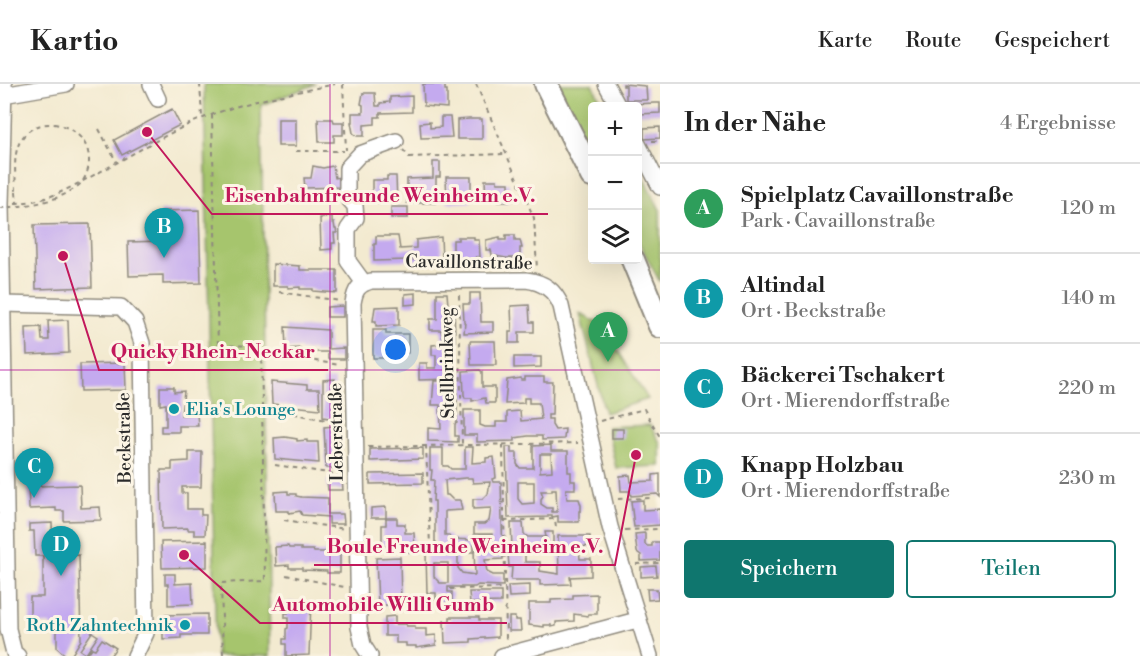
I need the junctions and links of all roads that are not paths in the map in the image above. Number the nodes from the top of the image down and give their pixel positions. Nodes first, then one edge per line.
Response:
1 (66, 84) edge
2 (151, 84) edge
3 (546, 84) edge
4 (606, 84) edge
5 (4, 89) edge
6 (158, 99) dead end
7 (616, 102) edge
8 (396, 141) road end
9 (642, 152) edge
10 (588, 168) edge
11 (660, 187) edge
12 (637, 264) edge
13 (638, 264) edge
14 (364, 283) junction
15 (660, 296) edge
16 (3, 304) junction
17 (660, 326) edge
18 (637, 620) junction
19 (504, 655) edge
20 (18, 656) edge
21 (135, 656) edge
22 (370, 656) edge
23 (650, 656) edge

1 - 5 street
2 - 6 street
3 - 10 main road
4 - 7 street
5 - 16 street
8 - 14 street
9 - 11 street
12 - 17 main road
13 - 15 main road
14 - 18 street, Cavaillonstraße
14 - 22 street, Leberstraße
16 - 20 street
16 - 21 street, Beckstraße
18 - 19 street
18 - 23 street, Cavaillonstraße

